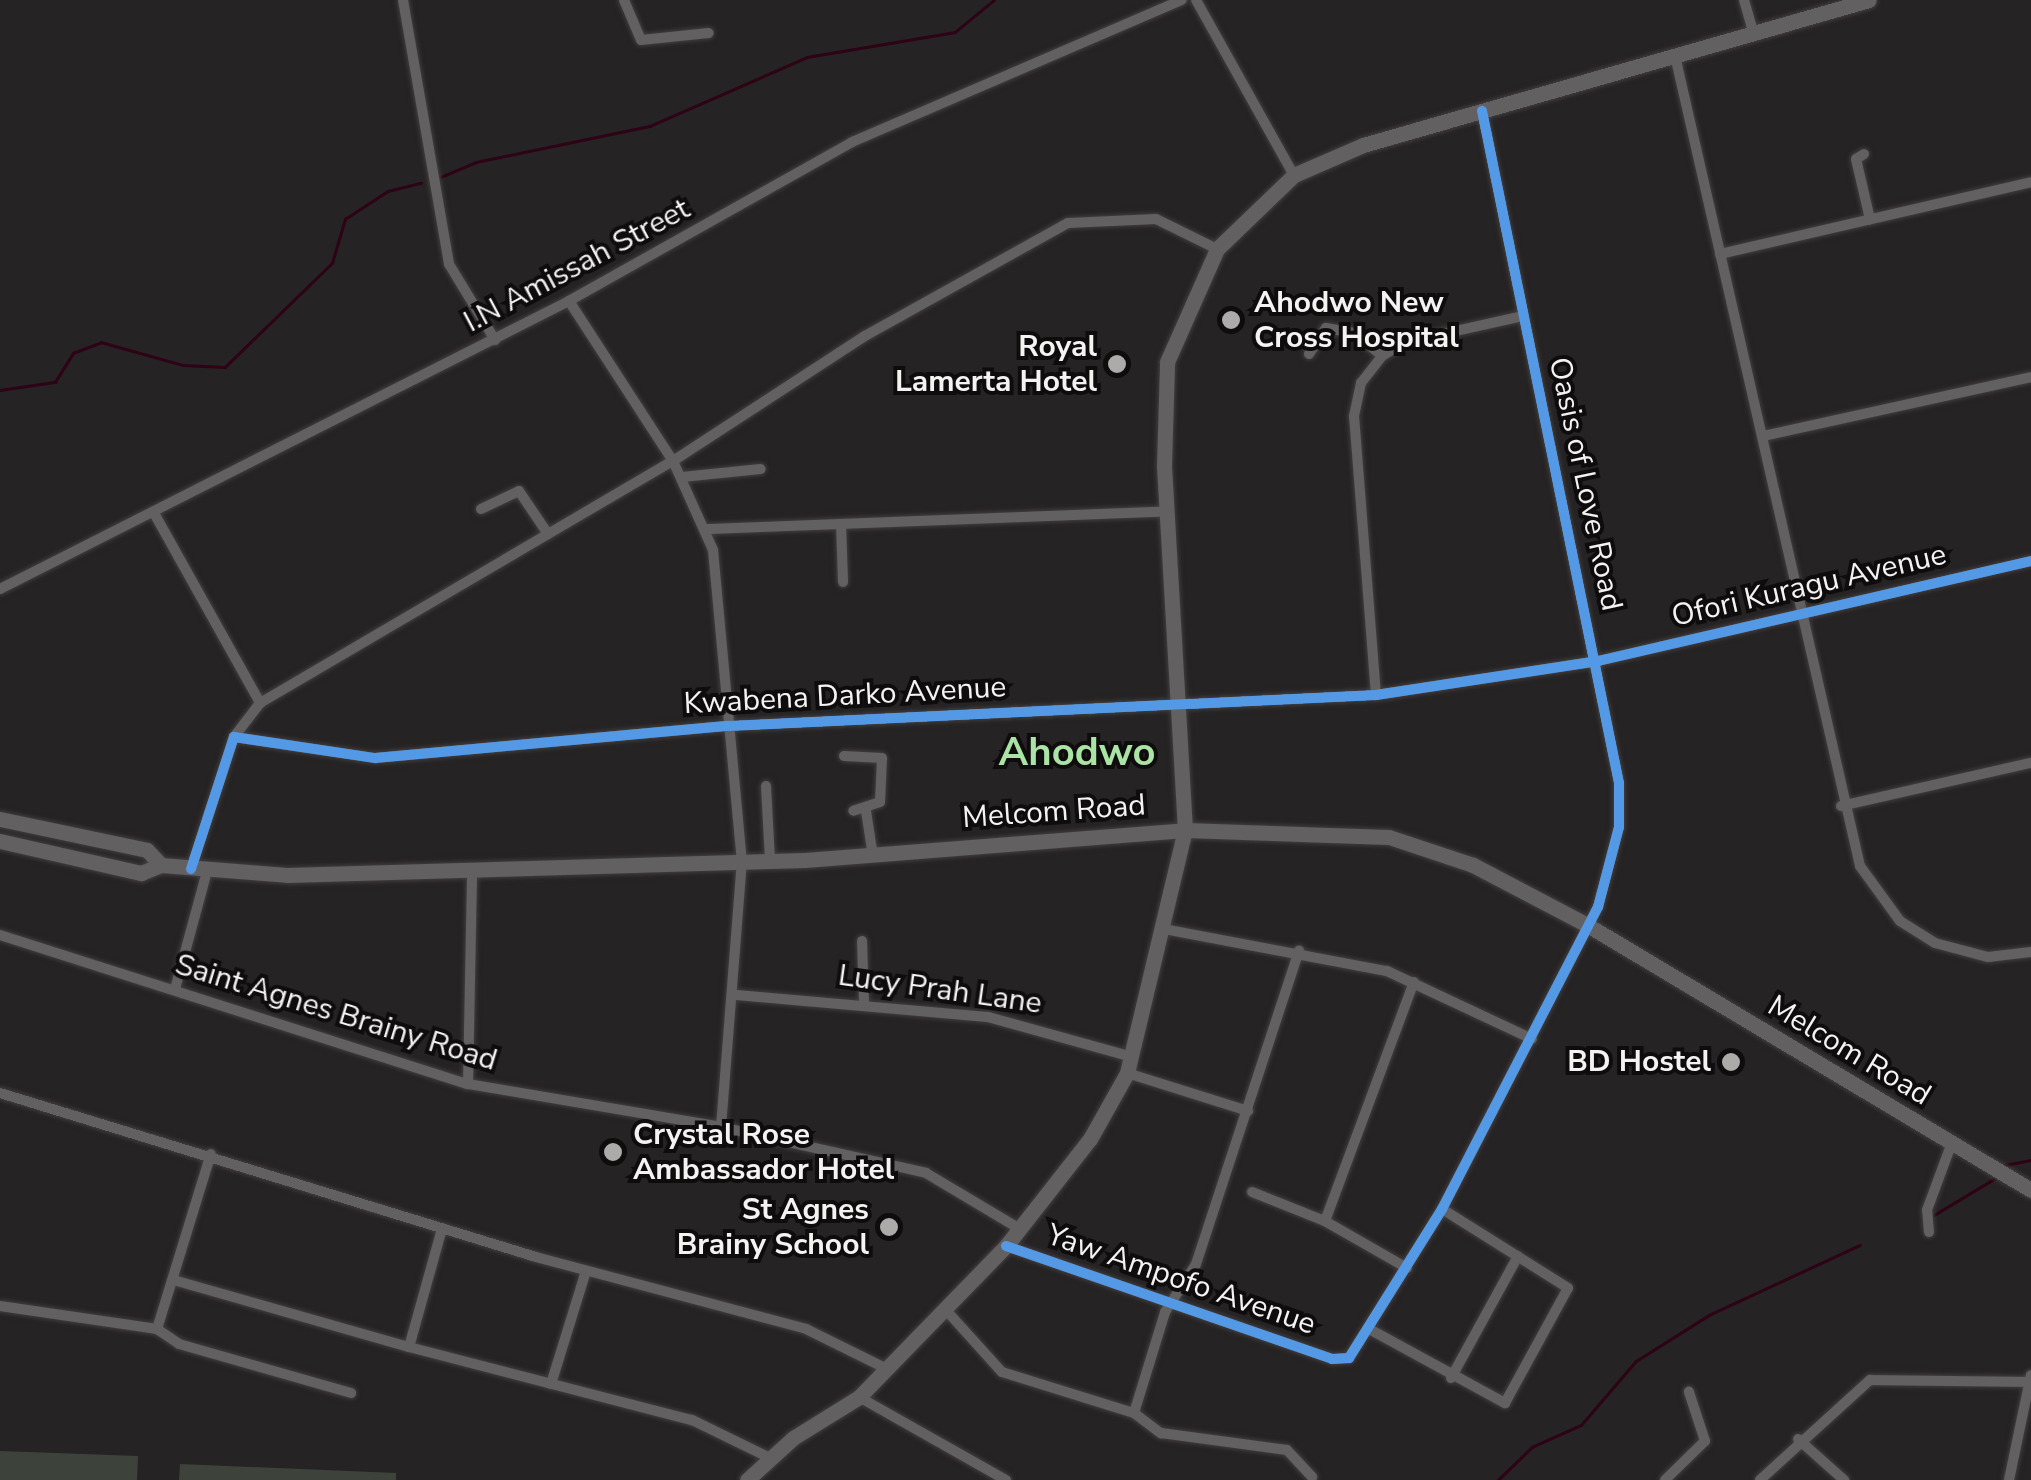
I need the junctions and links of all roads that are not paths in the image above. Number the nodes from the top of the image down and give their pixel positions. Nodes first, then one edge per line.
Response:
1 (403, 0) edge
2 (624, 0) edge
3 (1182, 0) edge
4 (1196, 0) edge
5 (1744, 0) edge
6 (1869, 0) edge
7 (709, 33) dead end
8 (1754, 37) junction
9 (1676, 60) junction
10 (1482, 111) junction
11 (1864, 154) dead end
12 (1294, 175) junction
13 (2031, 182) edge
14 (1870, 219) junction
15 (1218, 249) junction
16 (1720, 254) junction
17 (569, 302) junction
18 (1522, 316) junction
19 (495, 340) junction
20 (1309, 354) dead end
21 (1382, 356) junction
22 (2031, 377) edge
23 (1763, 436) junction
24 (673, 461) junction
25 (761, 468) dead end
26 (682, 476) junction
27 (481, 509) dead end
28 (1167, 511) junction
29 (154, 512) junction
30 (841, 524) junction
31 (708, 529) junction
32 (548, 534) junction
33 (2031, 561) edge
34 (844, 582) dead end
35 (0, 589) edge
36 (1798, 614) junction
37 (1598, 661) junction
38 (1376, 694) junction
39 (260, 703) junction
40 (1182, 704) junction
41 (729, 726) junction
42 (234, 738) junction
43 (844, 756) dead end
44 (2031, 764) edge
45 (766, 786) dead end
46 (1841, 806) junction
47 (866, 810) junction
48 (853, 811) dead end
49 (0, 819) edge
50 (1184, 830) junction
51 (0, 841) edge
52 (873, 856) junction
53 (742, 860) junction
54 (770, 861) junction
55 (161, 865) junction
56 (199, 870) junction
57 (472, 870) junction
58 (1589, 926) junction
59 (1164, 928) junction
60 (0, 935) edge
61 (862, 941) dead end
62 (1299, 950) junction
63 (2031, 952) edge
64 (1414, 982) junction
65 (175, 989) junction
66 (736, 995) junction
67 (864, 1002) junction
68 (1532, 1038) junction
69 (1130, 1065) junction
70 (468, 1084) junction
71 (0, 1093) edge
72 (1248, 1111) junction
73 (722, 1126) junction
74 (1951, 1145) junction
75 (211, 1154) junction
76 (2031, 1190) edge
77 (1252, 1192) dead end
78 (1442, 1210) junction
79 (1325, 1222) junction
80 (442, 1229) junction
81 (1020, 1229) junction
82 (1929, 1232) dead end
83 (1006, 1246) junction
84 (1518, 1256) junction
85 (1407, 1268) junction
86 (586, 1271) junction
87 (178, 1280) junction
88 (1172, 1302) junction
89 (0, 1306) edge
90 (945, 1309) junction
91 (157, 1329) junction
92 (1371, 1330) junction
93 (409, 1348) junction
94 (1339, 1361) joint
95 (887, 1370) junction
96 (1451, 1378) junction
97 (2030, 1379) edge
98 (551, 1384) junction
99 (1689, 1392) dead end
100 (351, 1394) dead end
101 (859, 1397) junction
102 (1134, 1413) junction
103 (1798, 1439) junction
104 (770, 1458) junction
105 (1312, 1477) dead end
106 (747, 1480) edge
107 (1006, 1480) edge
108 (1665, 1480) edge
109 (1760, 1480) edge
110 (1844, 1480) edge
111 (2009, 1480) edge

1 - 19 street
2 - 7 street
3 - 17 street, I.N Amissah Street
4 - 12 street
5 - 8 street
6 - 8 main road
8 - 9 main road
9 - 10 main road
9 - 16 street
10 - 12 main road
10 - 18 street, Oasis of Love Road
11 - 14 street
12 - 15 main road
13 - 14 street
14 - 16 street
15 - 24 street
15 - 28 main road
16 - 23 street
17 - 19 street, I.N Amissah Street
17 - 24 street
18 - 21 street
18 - 37 street, Oasis of Love Road
19 - 29 street, I.N Amissah Street
20 - 21 street
21 - 38 street
22 - 23 street
23 - 36 street
24 - 26 street
24 - 32 street
25 - 26 street
26 - 31 street
27 - 32 street
28 - 30 street
28 - 40 main road
29 - 35 street, I.N Amissah Street
29 - 39 street
30 - 31 street
30 - 34 street
31 - 41 street
32 - 39 street
33 - 36 street, Ofori Kuragu Avenue
36 - 37 street, Ofori Kuragu Avenue
36 - 46 street
37 - 38 street, Kwabena Darko Avenue
37 - 58 street, Oasis of Love Road
38 - 40 street, Kwabena Darko Avenue
39 - 42 street
40 - 41 street, Kwabena Darko Avenue
40 - 50 main road
41 - 42 street, Kwabena Darko Avenue
41 - 53 street
42 - 56 street
43 - 47 street
44 - 46 street
45 - 54 street
46 - 63 street
47 - 48 street
47 - 52 street
49 - 55 main road, Melcom Road
50 - 52 main road, Melcom Road
50 - 58 main road, Melcom Road
50 - 59 main road
51 - 55 main road
52 - 54 main road, Melcom Road
53 - 54 main road, Melcom Road
53 - 57 main road, Melcom Road
53 - 66 street
55 - 56 main road, Melcom Road
56 - 57 main road, Melcom Road
56 - 65 street
57 - 70 street
58 - 68 street, Oasis of Love Road
58 - 74 main road, Melcom Road
59 - 62 street
59 - 69 main road
60 - 65 street, Saint Agnes Brainy Road
61 - 67 street
62 - 64 street
62 - 72 street
64 - 68 street
64 - 79 street
65 - 70 street, Saint Agnes Brainy Road
66 - 67 street, Lucy Prah Lane
66 - 73 street
67 - 69 street, Lucy Prah Lane
68 - 78 street, Oasis of Love Road
69 - 72 street, Lucy Prah Lane
69 - 81 main road
70 - 73 street, Saint Agnes Brainy Road
71 - 75 street
72 - 88 street
73 - 81 street, Saint Agnes Brainy Road
74 - 76 main road, Melcom Road
74 - 82 street
75 - 80 street
75 - 87 street
77 - 79 street
78 - 84 street
78 - 85 street, Oasis of Love Road
79 - 85 street
80 - 86 street
80 - 93 street
81 - 83 main road
83 - 88 street, Yaw Ampofo Avenue
83 - 90 main road
84 - 96 street
84 - 96 street
85 - 92 street, Oasis of Love Road
86 - 95 street
86 - 98 street
87 - 91 street
87 - 93 street
88 - 94 street, Yaw Ampofo Avenue
88 - 102 street
89 - 91 street
90 - 95 main road
90 - 102 street
91 - 100 street
92 - 94 street, Oasis of Love Road
92 - 96 street
93 - 98 street
95 - 101 main road
97 - 103 street
97 - 111 street
98 - 104 street
99 - 108 street
101 - 104 main road
101 - 107 street
102 - 105 street
103 - 109 street
103 - 110 street
104 - 106 main road

